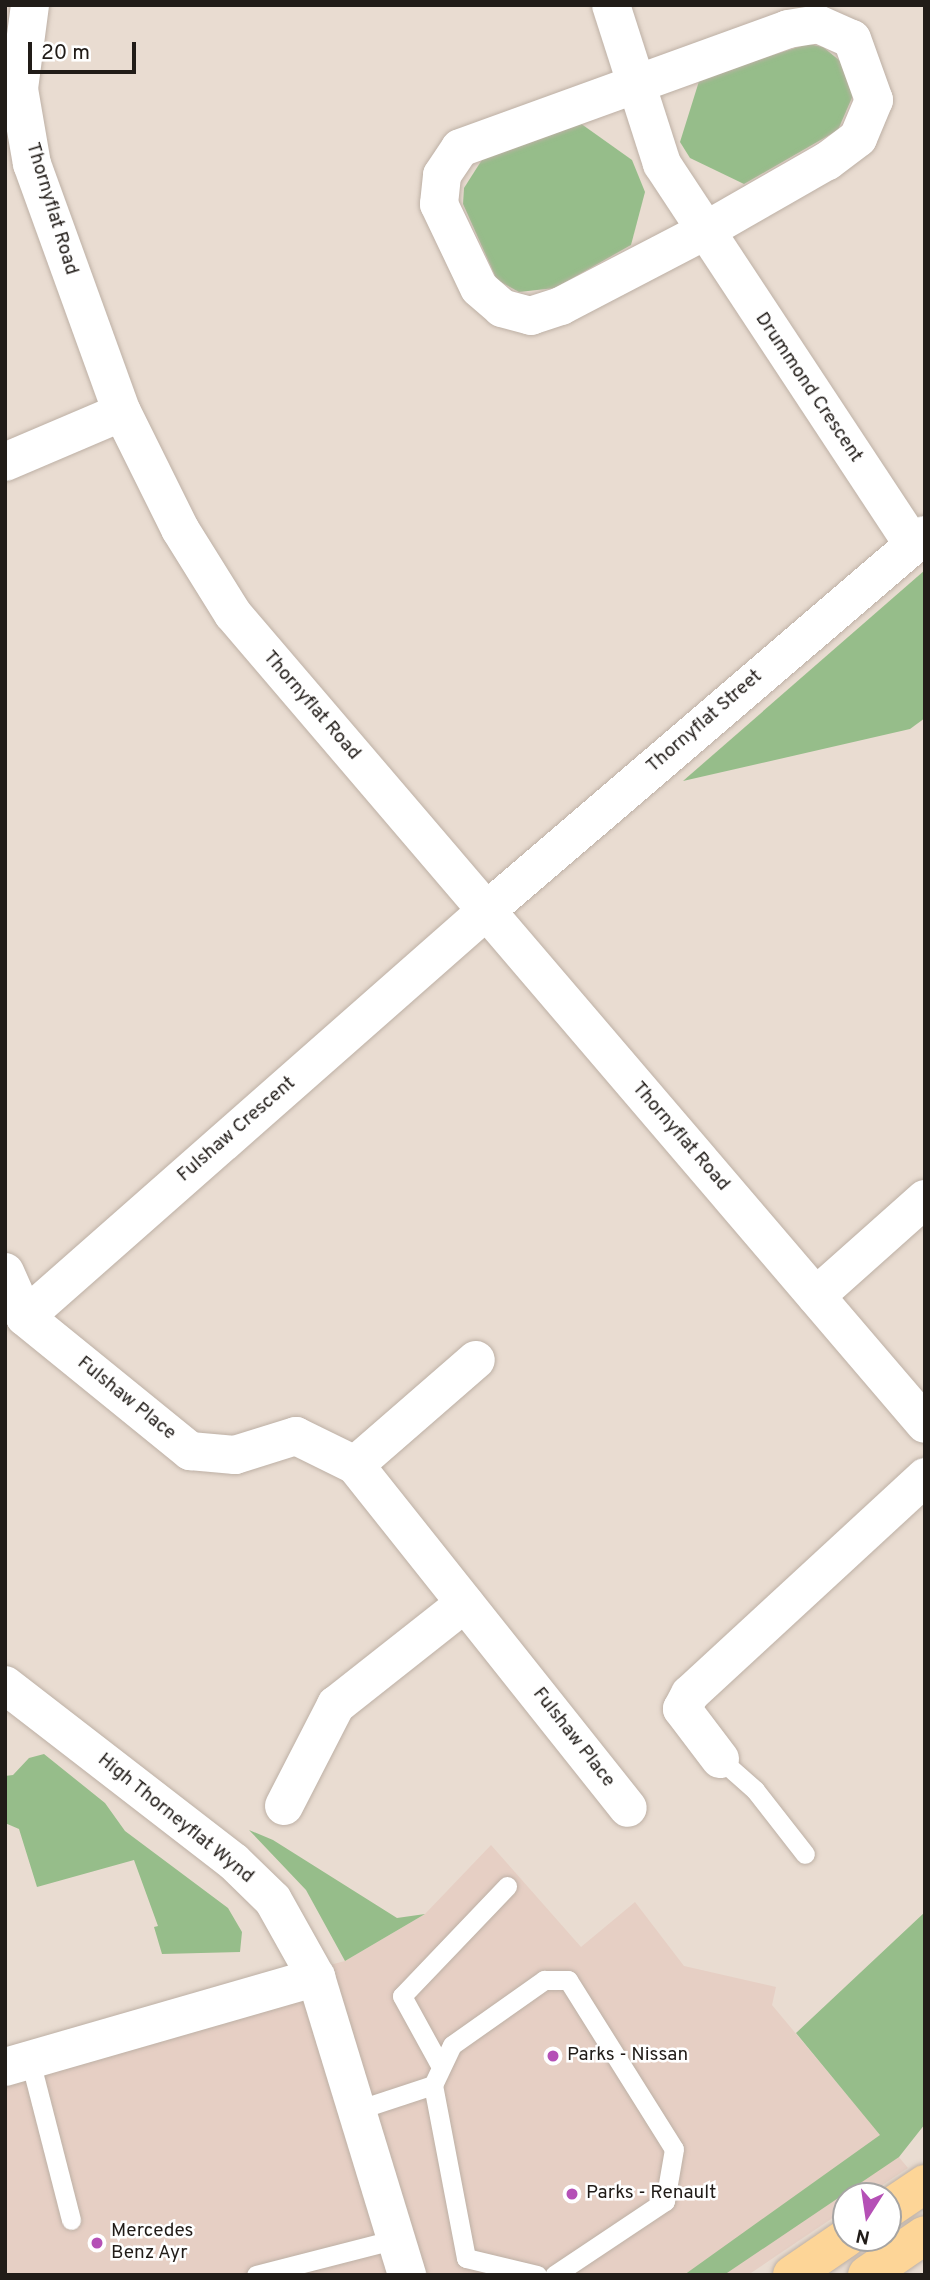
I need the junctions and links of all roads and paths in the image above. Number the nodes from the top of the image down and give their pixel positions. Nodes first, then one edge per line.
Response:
1 (30, 5) edge
2 (611, 5) edge
3 (635, 86) junction
4 (19, 166) edge
5 (703, 232) junction
6 (122, 412) junction
7 (5, 462) edge
8 (918, 539) edge
9 (486, 911) junction
10 (925, 1199) edge
11 (5, 1272) edge
12 (816, 1296) junction
13 (25, 1317) junction
14 (476, 1360) dead end
15 (925, 1424) edge
16 (355, 1465) junction
17 (925, 1477) edge
18 (466, 1603) junction
19 (5, 1685) edge
20 (720, 1759) joint
21 (284, 1806) dead end
22 (628, 1808) dead end
23 (805, 1854) dead end
24 (507, 1886) dead end
25 (316, 1977) junction
26 (17, 2063) edge
27 (437, 2076) junction
28 (357, 2110) junction
29 (925, 2184) edge
30 (902, 2200) edge
31 (72, 2220) dead end
32 (925, 2235) edge
33 (832, 2248) edge
34 (401, 2257) edge
35 (256, 2275) edge
36 (537, 2275) edge
37 (554, 2275) edge
38 (792, 2275) edge
39 (867, 2275) edge

1 - 4 street, Thornyflat Road
2 - 3 street, Drummond Crescent
3 - 5 street, Drummond Crescent
3 - 5 street
3 - 5 street
4 - 6 street, Thornyflat Road
5 - 8 street, Drummond Crescent
6 - 7 street
6 - 9 street, Thornyflat Road
8 - 9 street, Thornyflat Street
9 - 12 street, Thornyflat Road
9 - 13 street, Fulshaw Crescent
10 - 12 street
11 - 13 street
12 - 15 street, Thornyflat Road
13 - 16 street, Fulshaw Place
14 - 16 street
16 - 18 street, Fulshaw Place
17 - 20 street
18 - 21 street
18 - 22 street, Fulshaw Place
19 - 25 street, High Thorneyflat Wynd
20 - 23 lane
24 - 27 lane
25 - 26 street
25 - 28 street, High Thorneyflat Wynd
26 - 31 lane
27 - 28 lane
27 - 36 lane
27 - 37 lane
28 - 34 street, High Thorneyflat Wynd
29 - 30 main road
32 - 39 main road
33 - 38 main road
34 - 35 lane

